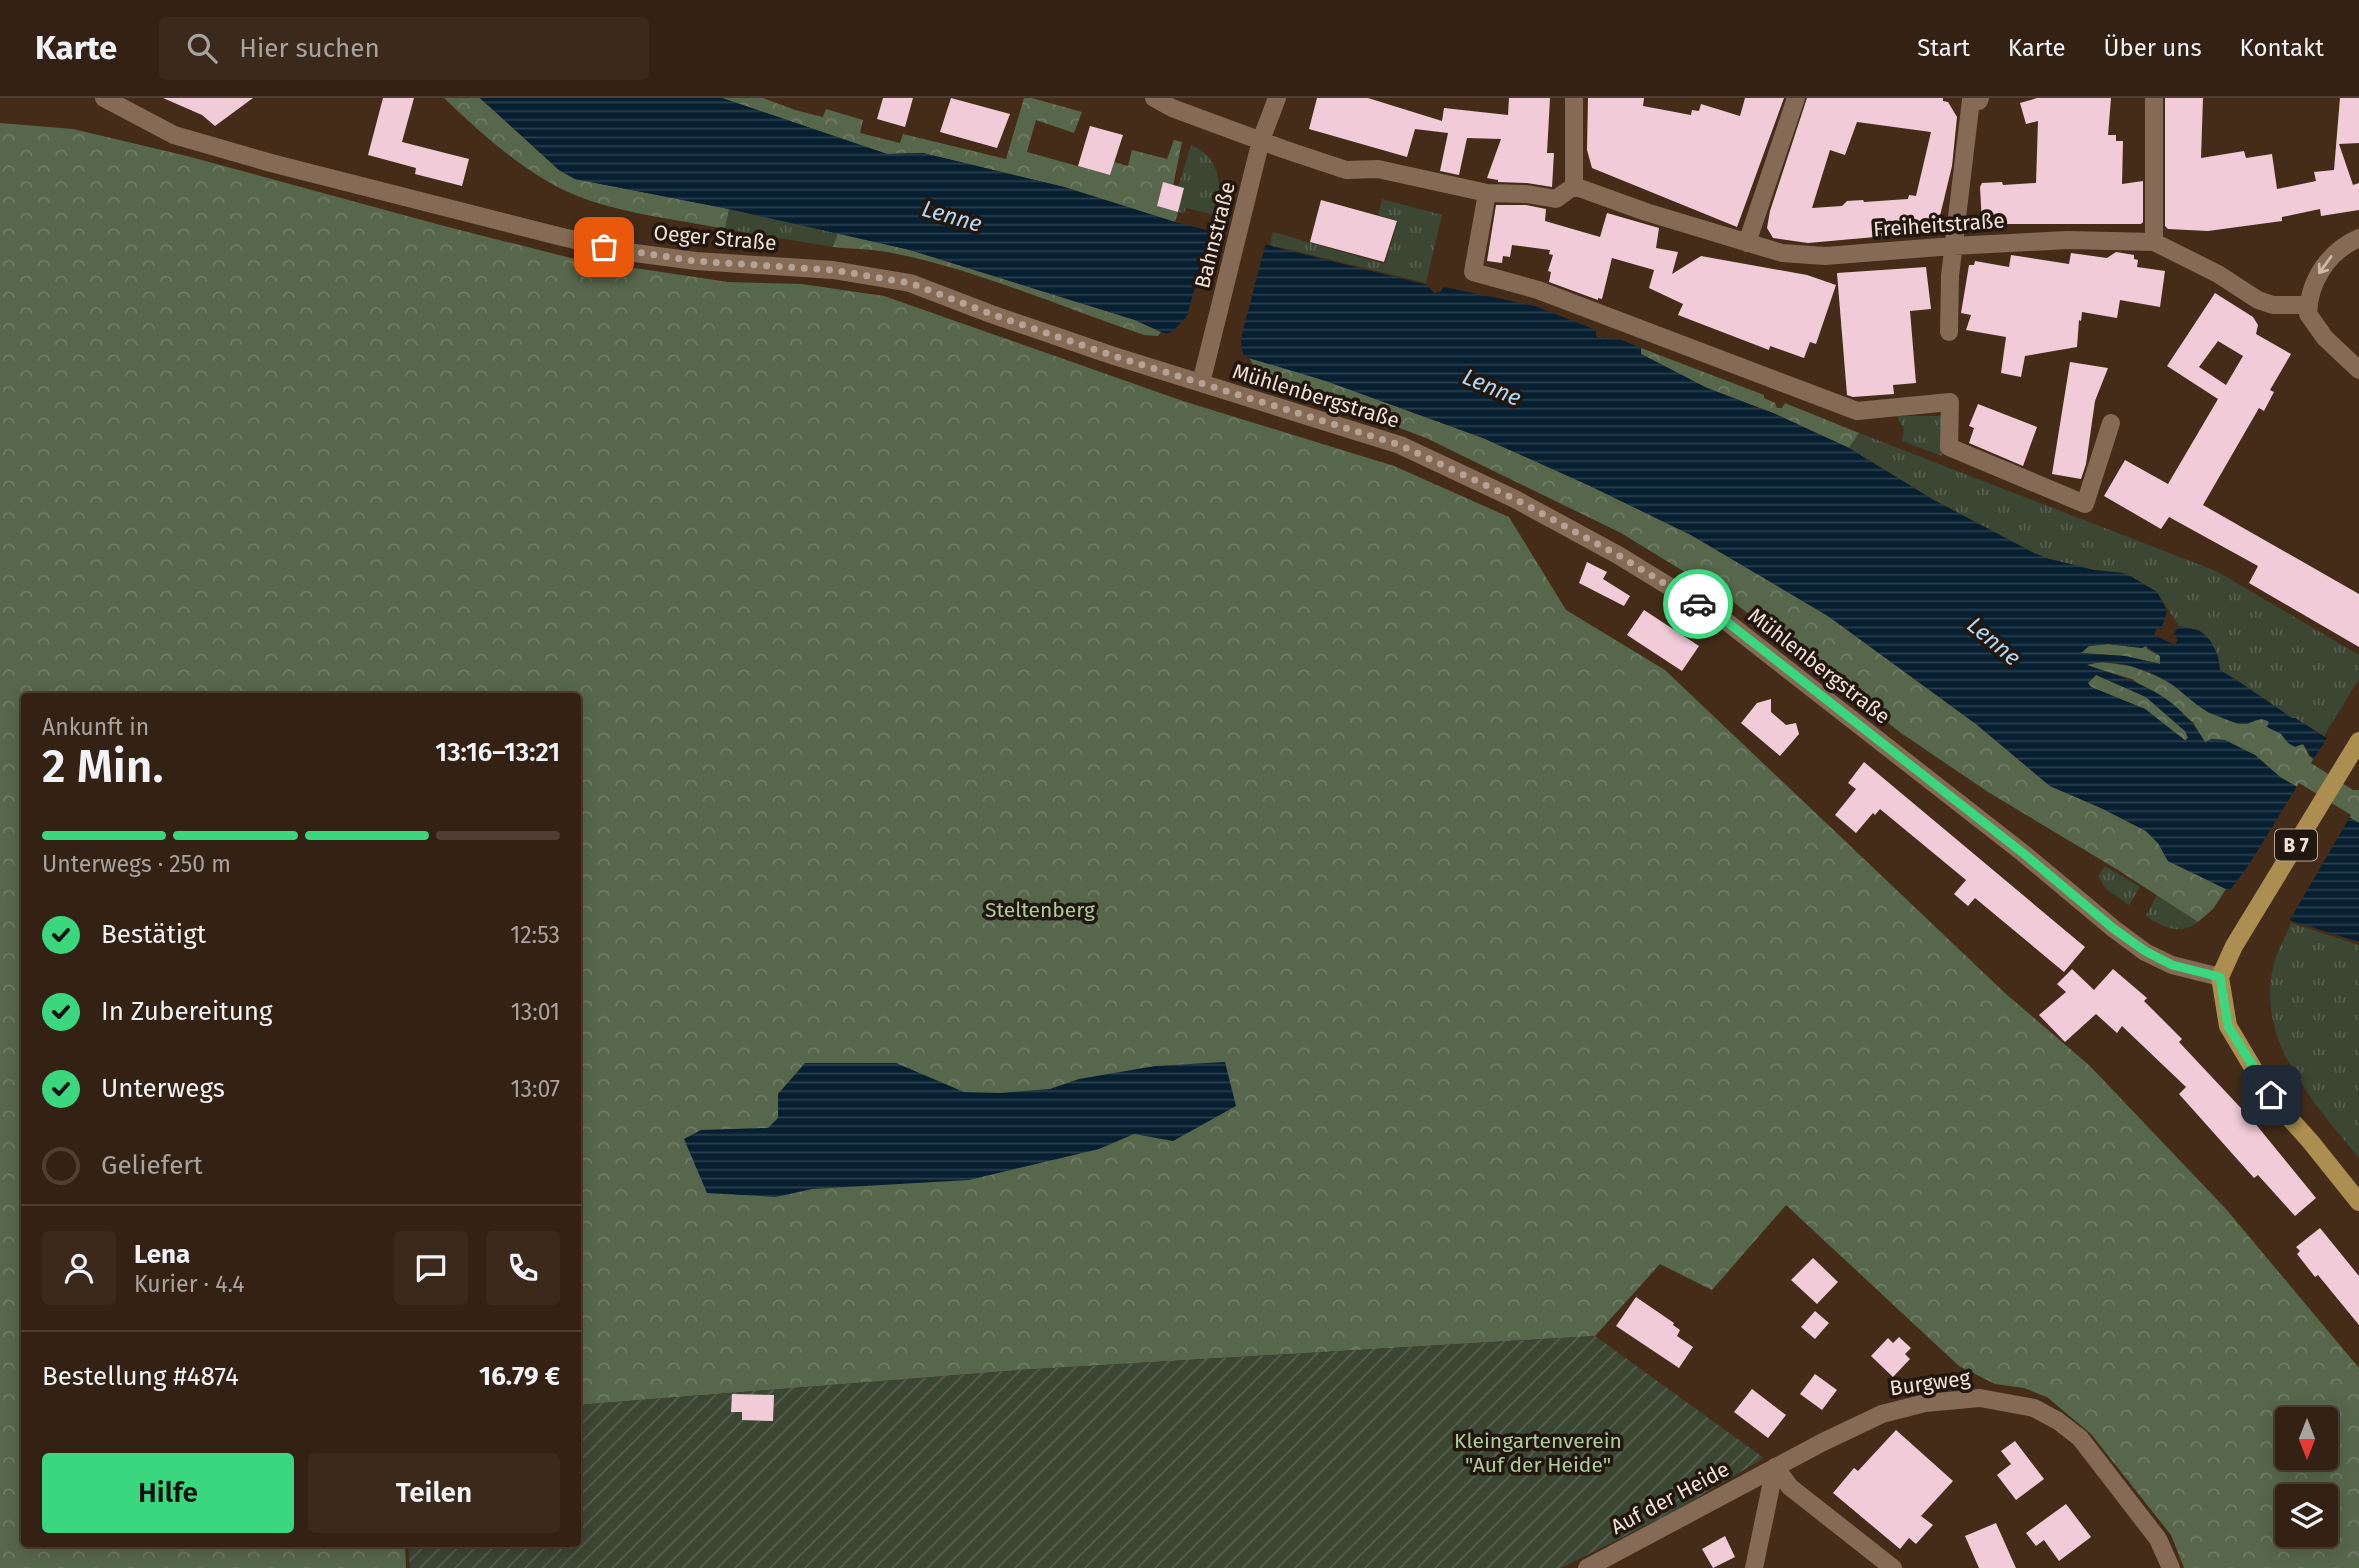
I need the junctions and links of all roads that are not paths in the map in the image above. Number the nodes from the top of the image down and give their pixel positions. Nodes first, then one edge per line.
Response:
1 (104, 98) edge
2 (1154, 98) edge
3 (1277, 98) edge
4 (1574, 98) edge
5 (1796, 98) edge
6 (1980, 98) edge
7 (2154, 98) edge
8 (1261, 140) junction
9 (1574, 186) junction
10 (1487, 193) junction
11 (2359, 238) edge
12 (2154, 242) junction
13 (1747, 243) junction
14 (1953, 246) junction
15 (2308, 306) junction
16 (1949, 332) dead end
17 (2359, 370) edge
18 (1201, 383) junction
19 (2111, 424) dead end
20 (2359, 741) edge
21 (2220, 977) junction
22 (2359, 1202) edge
23 (1775, 1467) junction
24 (1587, 1568) edge
25 (1754, 1568) edge
26 (1893, 1568) edge
27 (2171, 1568) edge

1 - 18 street, Oeger Straße
2 - 8 street
3 - 8 street, Bahnstraße
4 - 9 street
5 - 13 street
6 - 14 street
7 - 12 street
8 - 10 street
8 - 18 street, Bahnstraße
9 - 10 street
9 - 13 street, Freiheitstraße
10 - 19 street
11 -> 15 street
12 - 14 street, Freiheitstraße
12 - 15 street, Freiheitstraße
13 - 14 street, Freiheitstraße
14 - 16 street
15 - 17 street
18 - 21 street, Mühlenbergstraße
20 - 21 main road, B 7
21 - 22 main road
23 - 24 street, Auf der Heide
23 - 25 street
23 - 26 street
23 - 27 street, Burgweg

